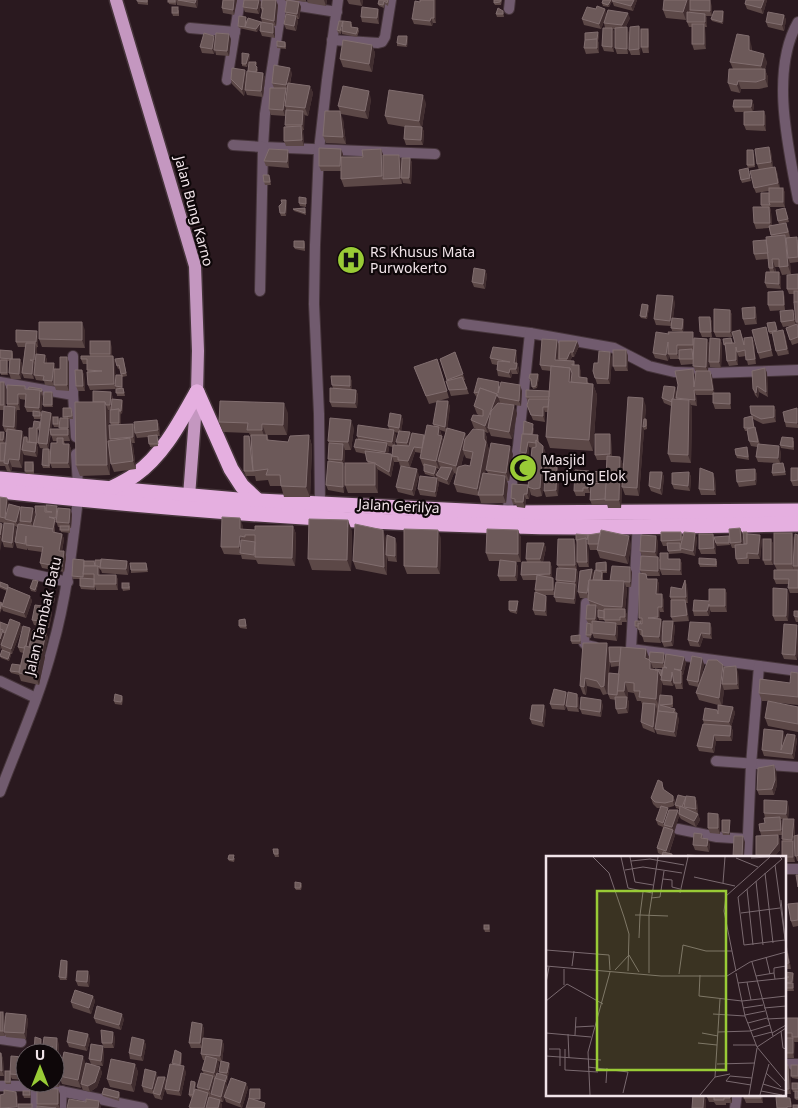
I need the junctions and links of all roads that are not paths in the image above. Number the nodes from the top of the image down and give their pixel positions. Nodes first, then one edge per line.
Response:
1 (116, 0) edge
2 (240, 0) edge
3 (262, 0) edge
4 (338, 0) edge
5 (392, 0) edge
6 (282, 3) junction
7 (337, 12) junction
8 (798, 22) edge
9 (190, 28) dead end
10 (235, 32) junction
11 (332, 40) junction
12 (227, 80) dead end
13 (233, 145) dead end
14 (263, 147) junction
15 (319, 150) junction
16 (435, 154) dead end
17 (798, 199) edge
18 (260, 291) dead end
19 (463, 324) dead end
20 (530, 333) junction
21 (73, 356) dead end
22 (798, 370) edge
23 (0, 382) edge
24 (197, 392) junction
25 (73, 395) junction
26 (508, 406) edge
27 (522, 408) junction
28 (0, 478) edge
29 (112, 488) junction
30 (0, 491) edge
31 (78, 492) junction
32 (189, 496) junction
33 (258, 501) junction
34 (320, 505) junction
35 (238, 507) junction
36 (798, 511) edge
37 (638, 512) junction
38 (507, 513) junction
39 (798, 524) edge
40 (638, 528) junction
41 (18, 571) dead end
42 (68, 582) junction
43 (586, 603) edge
44 (606, 647) edge
45 (759, 666) junction
46 (798, 671) edge
47 (0, 681) edge
48 (36, 698) junction
49 (716, 761) dead end
50 (751, 765) junction
51 (798, 767) edge
52 (0, 792) edge
53 (678, 829) dead end
54 (748, 839) junction
55 (747, 856) edge
56 (0, 1039) edge
57 (21, 1042) dead end
58 (0, 1086) edge
59 (15, 1086) edge
60 (65, 1092) edge
61 (36, 1093) edge
62 (62, 1093) edge
63 (104, 1104) edge
64 (36, 1108) edge
65 (61, 1108) edge
66 (143, 1108) edge

1 - 24 main road, Jalan Bung Karno
2 - 10 street
3 - 6 street
4 - 7 street
5 - 11 street
6 - 7 street
6 - 14 street
7 - 11 street
8 - 17 street
9 - 10 street
10 - 12 street
11 - 15 street
13 - 14 street
14 - 15 street
14 - 18 street
15 - 16 street
15 - 34 street
19 - 20 street
20 - 22 street
20 - 27 street
21 - 25 street, Jalan Tambak Batu
23 - 25 street
24 - 29 highway
24 - 32 main road, Jalan Bung Karno
24 - 33 highway
25 - 31 street, Jalan Tambak Batu
26 - 27 street
27 - 38 street
28 - 31 highway, Jalan Gerilya
29 - 31 highway, Jalan Gerilya
29 - 32 highway, Jalan Gerilya
30 - 31 highway, Jalan Gerilya
31 - 35 highway, Jalan Gerilya
31 - 42 street, Jalan Tambak Batu
32 - 35 highway, Jalan Gerilya
33 - 34 highway, Jalan Gerilya
33 - 35 highway, Jalan Gerilya
34 - 38 highway, Jalan Gerilya
35 - 40 highway, Jalan Gerilya
36 - 37 highway, Jalan Gerilya
37 - 38 highway, Jalan Gerilya
37 - 40 street
39 - 40 highway, Jalan Gerilya
40 - 45 street
41 - 42 street
42 - 48 street, Jalan Tambak Batu
43 - 44 street
45 - 46 street
45 - 50 street
47 - 48 street
48 - 52 street, Jalan Tambak Batu
49 - 50 street
50 - 51 street
50 - 54 street
53 - 54 street
54 - 55 street
56 - 57 street
58 - 59 street
60 - 63 street
61 - 64 street
62 - 65 street
63 - 66 street

